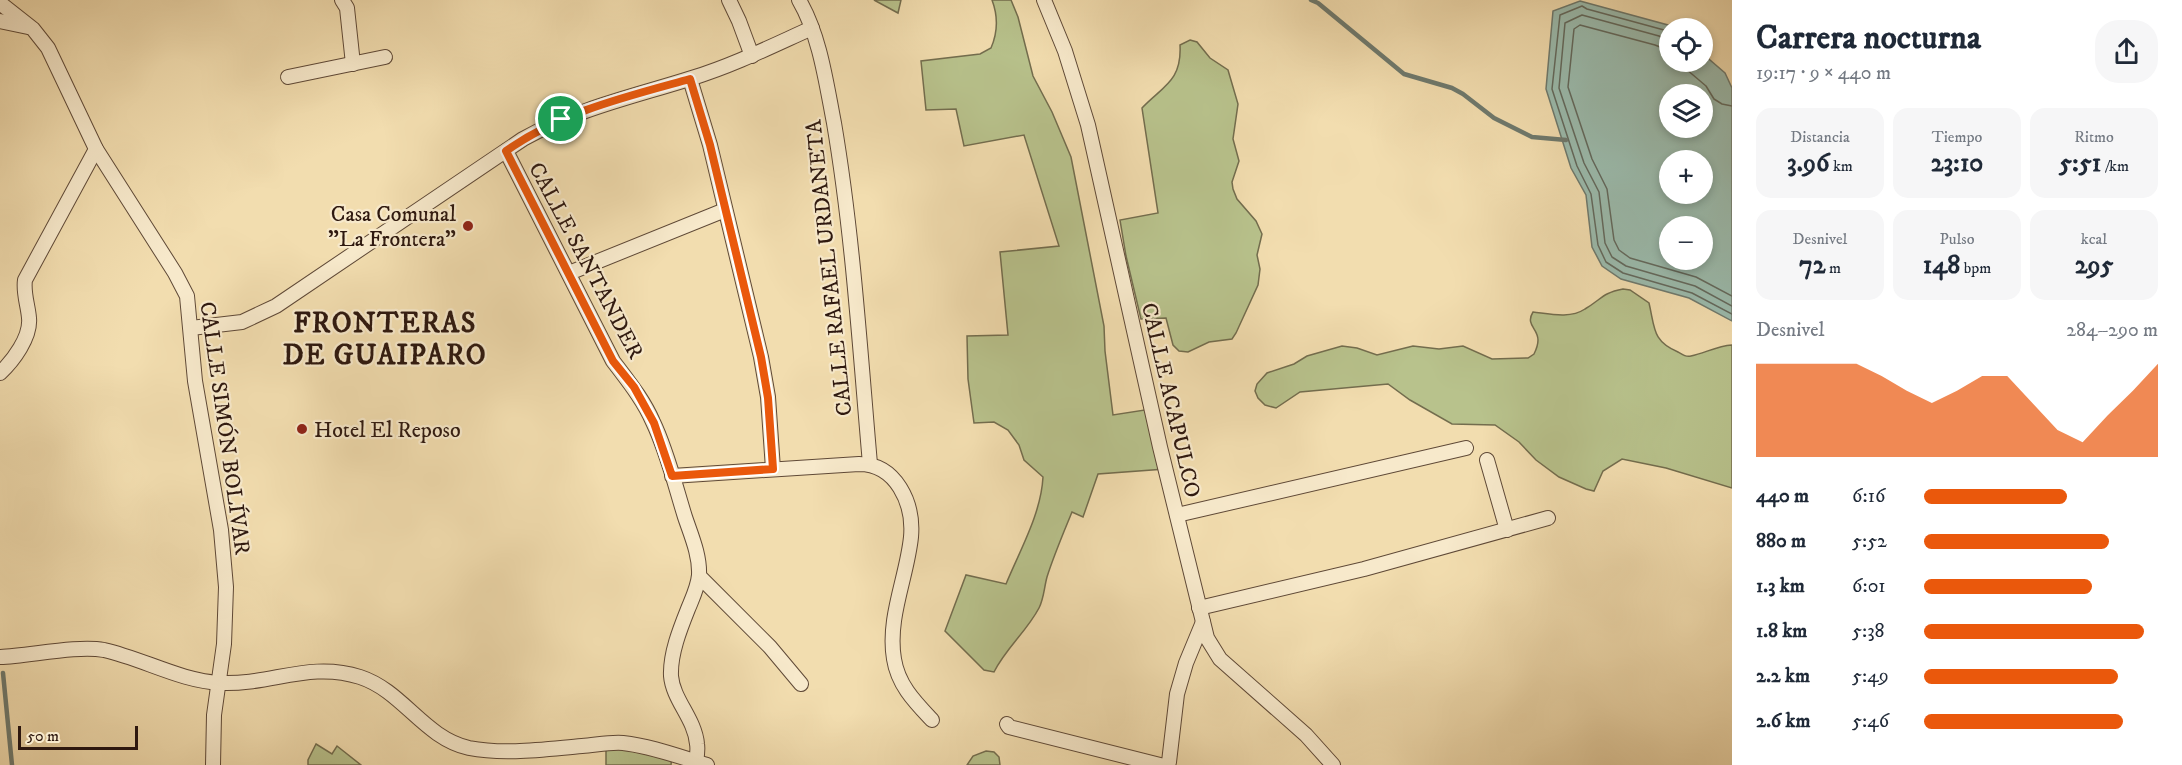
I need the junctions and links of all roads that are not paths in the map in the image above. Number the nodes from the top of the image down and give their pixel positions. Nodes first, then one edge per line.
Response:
1 (342, 0) edge
2 (729, 0) edge
3 (799, 0) edge
4 (1044, 0) edge
5 (0, 3) edge
6 (0, 21) edge
7 (812, 28) junction
8 (33, 29) junction
9 (752, 56) junction
10 (385, 57) dead end
11 (353, 64) junction
12 (288, 77) dead end
13 (690, 79) junction
14 (96, 149) junction
15 (506, 151) junction
16 (725, 210) junction
17 (569, 273) junction
18 (191, 328) junction
19 (0, 373) edge
20 (1466, 448) dead end
21 (1487, 460) dead end
22 (870, 464) junction
23 (773, 469) junction
24 (672, 476) junction
25 (1177, 515) junction
26 (1548, 518) dead end
27 (1506, 530) junction
28 (699, 576) junction
29 (1199, 608) junction
30 (1203, 622) junction
31 (0, 657) edge
32 (218, 683) junction
33 (801, 684) dead end
34 (932, 720) dead end
35 (1006, 724) dead end
36 (701, 763) edge
37 (213, 765) edge
38 (1160, 765) edge
39 (1165, 765) edge
40 (1333, 765) edge

1 - 11 street
2 - 9 street
3 - 7 street, CALLE RAFAEL URDANETA
4 - 25 street, CALLE ACAPULCO
5 - 8 street, CALLE SIMÓN BOLÍVAR
6 - 8 street
7 - 9 street
7 - 22 street, CALLE RAFAEL URDANETA
8 - 14 street, CALLE SIMÓN BOLÍVAR
9 - 13 street
10 - 11 street
11 - 12 street
13 - 15 street
13 - 16 street
14 - 18 street, CALLE SIMÓN BOLÍVAR
14 - 19 street
15 - 17 street, CALLE SANTANDER
15 - 18 street
16 - 17 street
16 - 23 street
17 - 24 street, CALLE SANTANDER
18 - 32 street, CALLE SIMÓN BOLÍVAR
20 - 25 street
21 - 27 street
22 - 23 street
22 - 34 street
23 - 24 street
24 - 28 street, CALLE SANTANDER
25 - 29 street, CALLE ACAPULCO
26 - 27 street
27 - 29 street
28 - 33 street
28 - 36 street, CALLE SANTANDER
29 - 30 street, CALLE ACAPULCO
30 - 39 street
30 - 40 street, CALLE ACAPULCO
31 - 32 street
32 - 36 street
32 - 37 street, CALLE SIMÓN BOLÍVAR
35 - 38 street

